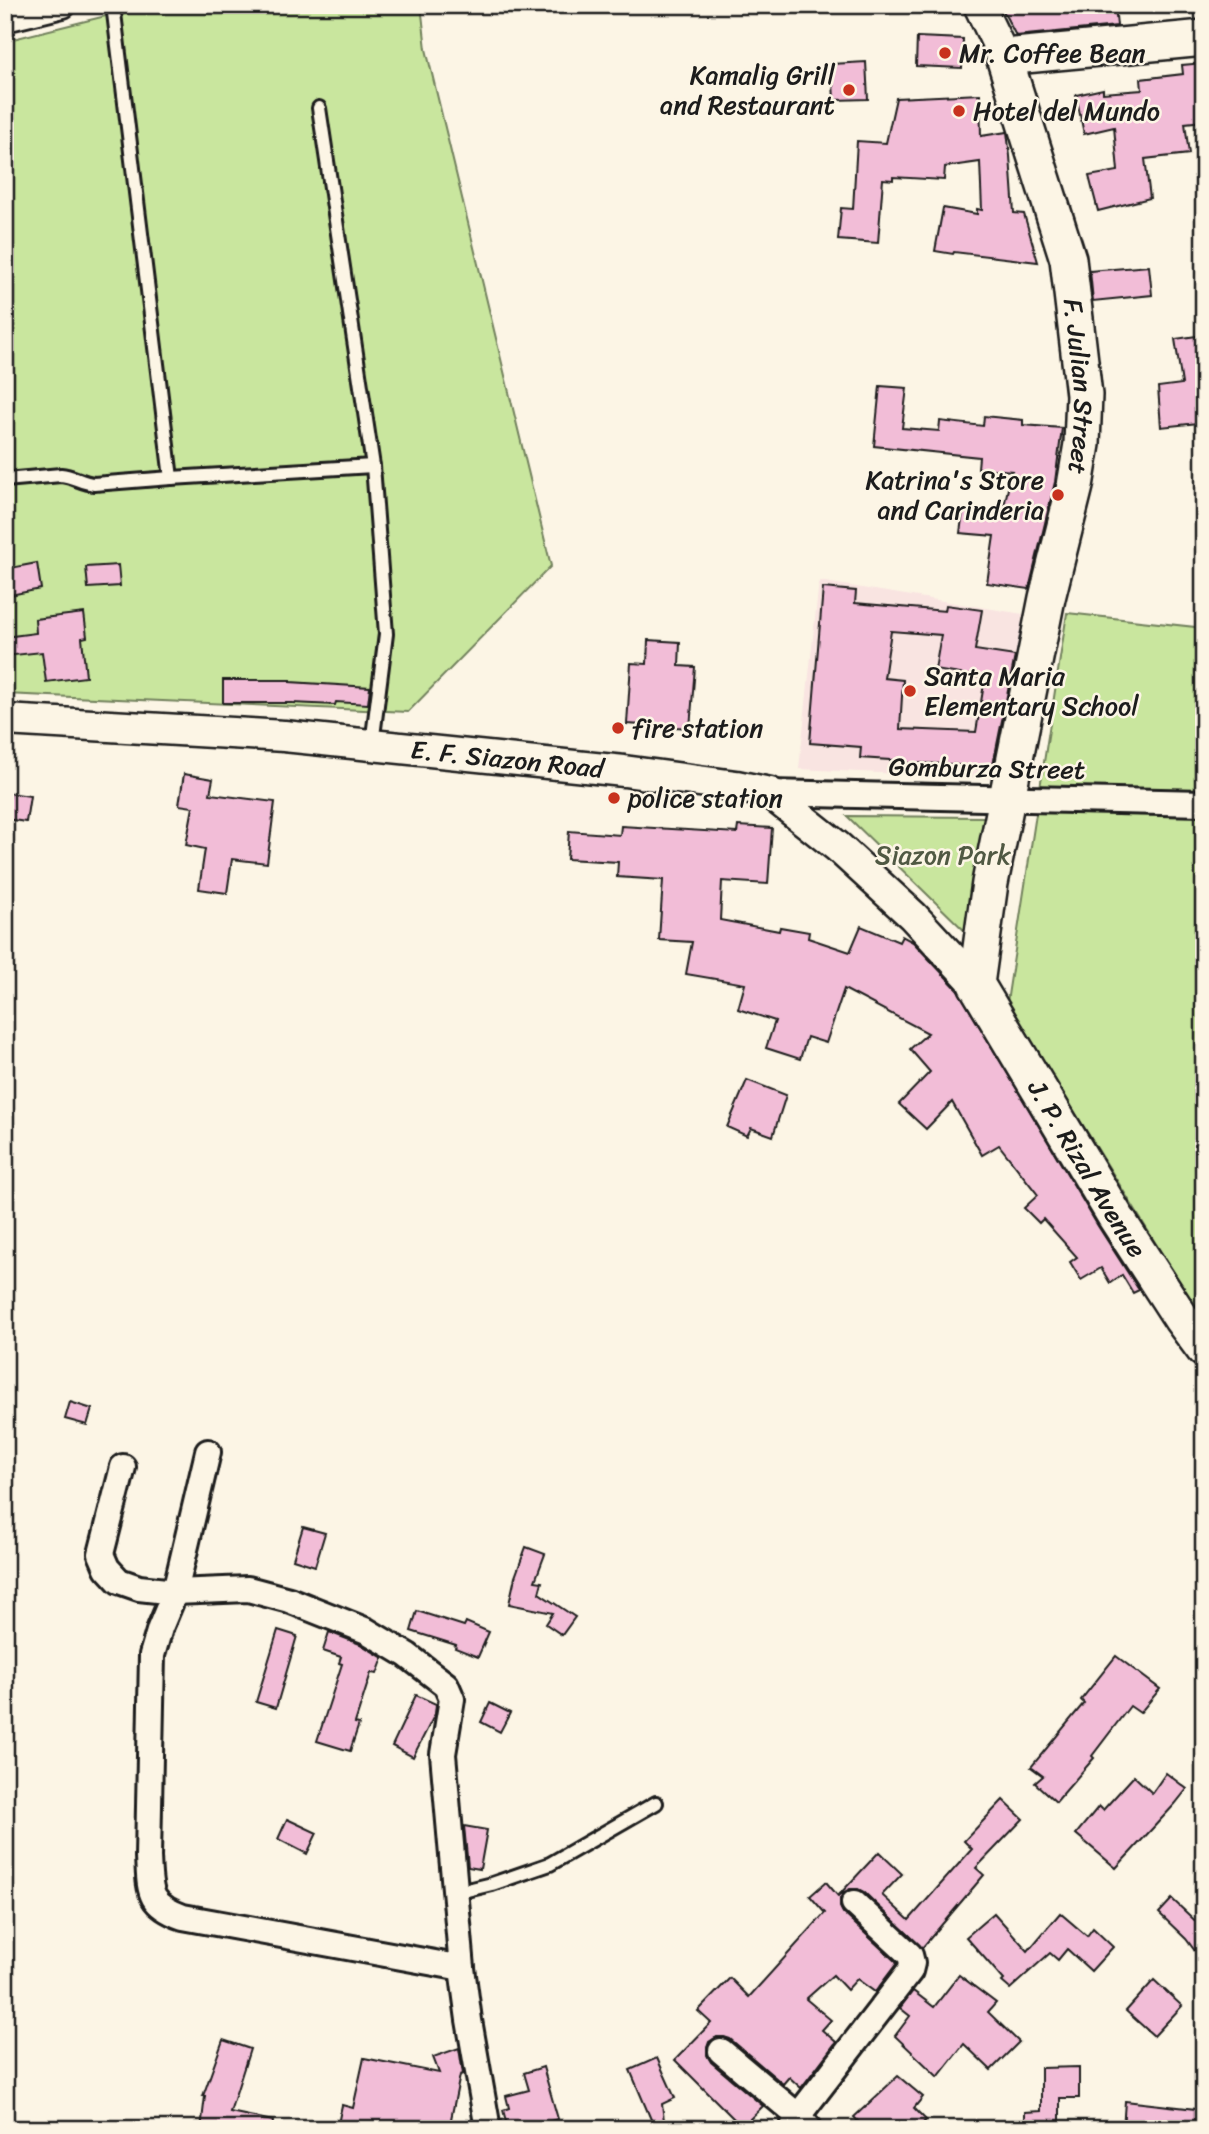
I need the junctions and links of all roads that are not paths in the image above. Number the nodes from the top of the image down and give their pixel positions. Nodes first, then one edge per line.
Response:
1 (63, 5) edge
2 (113, 5) edge
3 (979, 5) edge
4 (5, 19) edge
5 (1204, 38) edge
6 (1004, 57) junction
7 (319, 108) dead end
8 (373, 466) junction
9 (171, 478) junction
10 (5, 480) edge
11 (5, 720) edge
12 (372, 745) junction
13 (770, 793) junction
14 (1009, 799) junction
15 (1204, 803) edge
16 (976, 984) junction
17 (1204, 1349) edge
18 (208, 1452) dead end
19 (124, 1466) dead end
20 (175, 1592) junction
21 (656, 1803) dead end
22 (455, 1893) junction
23 (854, 1903) dead end
24 (462, 1968) junction
25 (721, 2051) dead end
26 (800, 2124) edge
27 (488, 2129) edge

1 - 4 street
2 - 9 lane
3 - 6 street, F. Julian Street
5 - 6 main road
6 - 14 main road, F. Julian Street
7 - 8 lane
8 - 9 lane
8 - 12 lane
9 - 10 lane
11 - 12 street, E. F. Siazon Road
12 - 13 street, E. F. Siazon Road
13 - 14 street, Gomburza Street
13 - 16 street, E. F. Siazon Road
14 - 15 street, Gomburza Street
14 - 16 main road, F. Julian Street
16 - 17 main road, J. P. Rizal Avenue
18 - 20 street
19 - 20 street
20 - 22 street
20 - 24 street
21 - 22 lane
22 - 24 street
23 - 26 street
24 - 27 street
25 - 26 street

